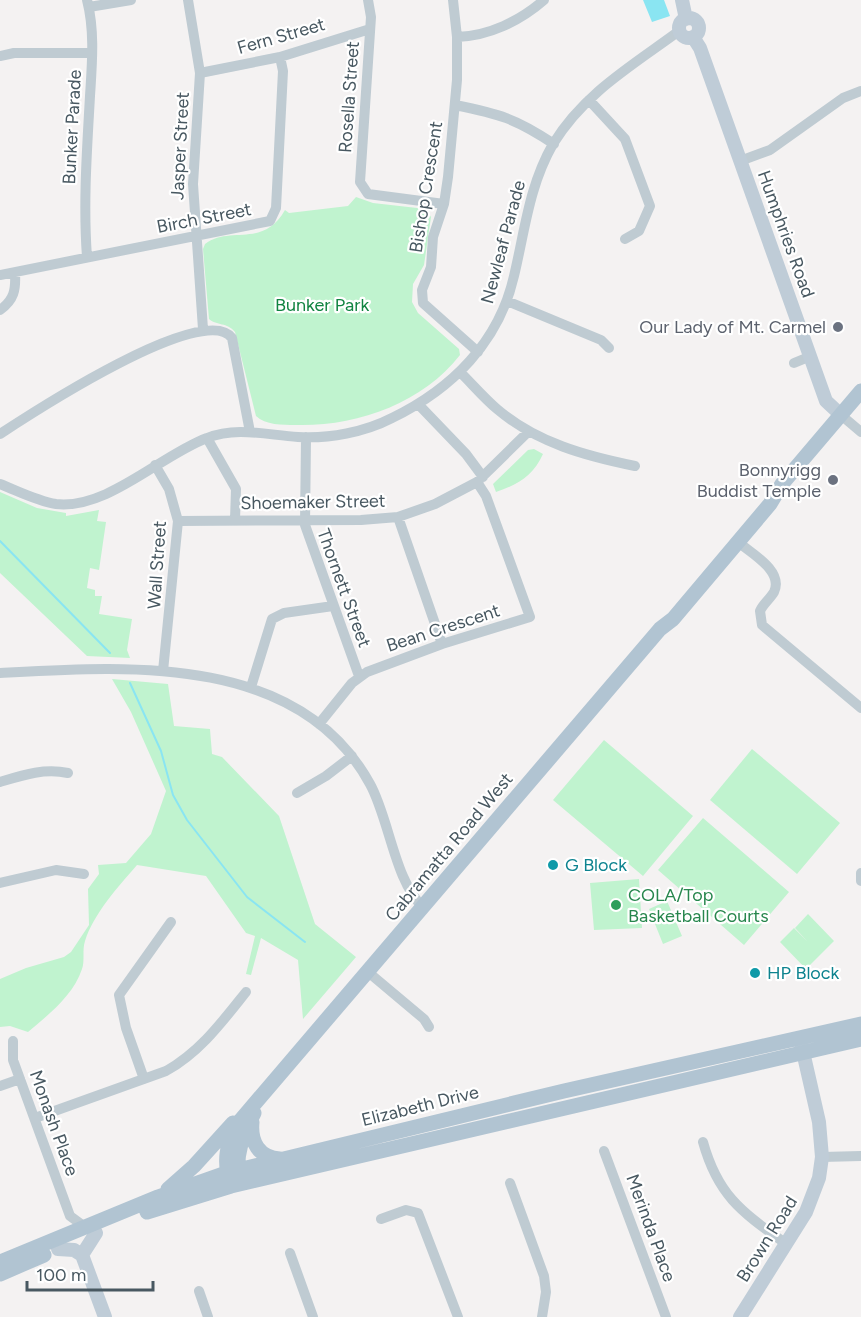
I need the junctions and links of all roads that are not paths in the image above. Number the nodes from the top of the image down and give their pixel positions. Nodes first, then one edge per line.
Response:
1 (131, 0) edge
2 (188, 0) edge
3 (368, 0) edge
4 (453, 0) edge
5 (544, 0) edge
6 (682, 0) edge
7 (88, 3) edge
8 (683, 25) junction
9 (370, 29) junction
10 (458, 37) junction
11 (92, 52) junction
12 (0, 56) edge
13 (280, 57) junction
14 (200, 73) junction
15 (861, 91) edge
16 (589, 100) junction
17 (454, 105) junction
18 (554, 144) junction
19 (740, 160) junction
20 (444, 204) junction
21 (196, 237) junction
22 (625, 239) dead end
23 (87, 257) junction
24 (15, 273) junction
25 (0, 274) edge
26 (507, 301) junction
27 (0, 310) edge
28 (203, 329) junction
29 (609, 348) dead end
30 (478, 352) junction
31 (810, 356) junction
32 (794, 363) dead end
33 (461, 373) junction
34 (861, 391) edge
35 (418, 404) junction
36 (841, 415) junction
37 (0, 432) edge
38 (250, 432) junction
39 (528, 432) junction
40 (861, 432) edge
41 (306, 437) junction
42 (207, 438) junction
43 (156, 465) junction
44 (635, 466) dead end
45 (480, 479) junction
46 (0, 483) edge
47 (782, 484) junction
48 (398, 516) junction
49 (234, 520) junction
50 (305, 520) junction
51 (178, 521) junction
52 (738, 542) junction
53 (333, 606) junction
54 (660, 629) junction
55 (442, 644) junction
56 (162, 671) junction
57 (0, 673) edge
58 (359, 676) junction
59 (251, 687) junction
60 (861, 708) edge
61 (319, 724) junction
62 (352, 756) junction
63 (68, 773) dead end
64 (0, 782) edge
65 (297, 793) dead end
66 (861, 873) edge
67 (84, 874) dead end
68 (861, 881) edge
69 (0, 883) edge
70 (423, 907) junction
71 (171, 922) dead end
72 (368, 972) junction
73 (246, 992) dead end
74 (861, 1024) edge
75 (429, 1027) dead end
76 (861, 1039) edge
77 (13, 1041) dead end
78 (802, 1044) junction
79 (20, 1079) junction
80 (144, 1079) junction
81 (0, 1086) edge
82 (267, 1090) junction
83 (35, 1118) junction
84 (703, 1142) dead end
85 (604, 1151) dead end
86 (861, 1156) edge
87 (822, 1157) junction
88 (285, 1159) junction
89 (234, 1178) junction
90 (510, 1184) dead end
91 (158, 1197) junction
92 (70, 1216) junction
93 (381, 1220) dead end
94 (91, 1230) junction
95 (60, 1243) junction
96 (785, 1243) junction
97 (290, 1253) dead end
98 (82, 1255) junction
99 (0, 1262) edge
100 (0, 1274) edge
101 (199, 1291) dead end
102 (105, 1317) edge
103 (208, 1317) edge
104 (313, 1317) edge
105 (458, 1317) edge
106 (542, 1317) edge
107 (666, 1317) edge
108 (740, 1317) edge

1 - 7 street
2 - 14 street, Jasper Street
3 - 9 street, Rosella Street
4 - 10 street, Bishop Crescent
5 - 10 street
6 - 8 street
7 - 11 street, Bunker Parade
8 - 16 street, Newleaf Parade
8 - 19 street, Humphries Road
9 - 13 street, Fern Street
9 - 20 street, Rosella Street
10 - 17 street, Bishop Crescent
11 - 12 street
11 - 23 street, Bunker Parade
13 - 14 street, Fern Street
13 - 21 street, Birch Street
14 - 21 street, Jasper Street
15 - 19 street
16 - 18 street, Newleaf Parade
16 - 22 street
17 - 18 street
17 - 20 street, Bishop Crescent
18 - 26 street, Newleaf Parade
19 - 31 street, Humphries Road
20 - 30 street, Bishop Crescent
21 - 23 street, Birch Street
21 - 28 street, Jasper Street
23 - 24 street, Birch Street
24 - 25 street, Birch Street
24 - 27 street
26 - 29 street
26 - 30 street, Newleaf Parade
28 - 37 street
28 - 38 street
30 - 33 street, Newleaf Parade
31 - 32 street
31 - 36 street, Humphries Road
33 - 35 street, Newleaf Parade
33 - 39 street
34 - 36 main road, Cabramatta Road West
35 - 41 street, Newleaf Parade
35 - 45 street
36 - 40 street, Humphries Road
36 - 47 main road, Cabramatta Road West
38 - 41 street, Newleaf Parade
38 - 42 street, Newleaf Parade
39 - 44 street
39 - 45 street, Shoemaker Street
41 - 50 street, Thornett Street
42 - 43 street, Newleaf Parade
42 - 49 street
43 - 46 street, Newleaf Parade
43 - 51 street, Wall Street
45 - 48 street, Shoemaker Street
45 - 55 street, Bean Crescent
47 - 52 main road, Cabramatta Road West
47 - 54 main road, Cabramatta Road West
48 - 50 street, Shoemaker Street
48 - 55 street
49 - 50 street, Shoemaker Street
49 - 51 street, Shoemaker Street
50 - 53 street, Thornett Street
51 - 56 street, Wall Street
52 - 54 main road, Cabramatta Road West
52 - 60 street
53 - 58 street, Thornett Street
53 - 59 street
54 - 70 main road, Cabramatta Road West
55 - 58 street, Bean Crescent
56 - 57 street
56 - 59 street
58 - 61 street, Bean Crescent
59 - 61 street
61 - 62 street
62 - 65 street
62 - 70 street
63 - 64 street
66 - 68 street
67 - 69 street
70 - 72 main road, Cabramatta Road West
71 - 80 street
72 - 75 street
72 - 82 main road, Cabramatta Road West
73 - 80 street
74 - 78 main road, Elizabeth Drive
76 - 78 main road, Elizabeth Drive
77 - 79 street, Monash Place
78 - 87 street, Brown Road
78 - 88 main road, Elizabeth Drive
78 - 89 main road, Elizabeth Drive
79 - 81 street
79 - 83 street, Monash Place
80 - 83 street
82 - 88 main road
82 - 89 main road, Cabramatta Road West
82 - 91 main road
83 - 92 street, Monash Place
84 - 96 street
85 - 107 street, Merinda Place
86 - 87 street
87 - 96 street, Brown Road
88 - 89 main road, Elizabeth Drive
89 - 91 main road, Elizabeth Drive
89 - 94 main road, Elizabeth Drive
90 - 106 street
91 - 94 main road, Elizabeth Drive
92 - 94 street
92 - 95 street
93 - 105 street
94 - 95 main road, Elizabeth Drive
94 - 98 street
95 - 98 street
95 - 99 main road, Elizabeth Drive
95 - 100 main road, Elizabeth Drive
96 - 108 street, Brown Road
97 - 104 street
98 - 102 street
101 - 103 street

